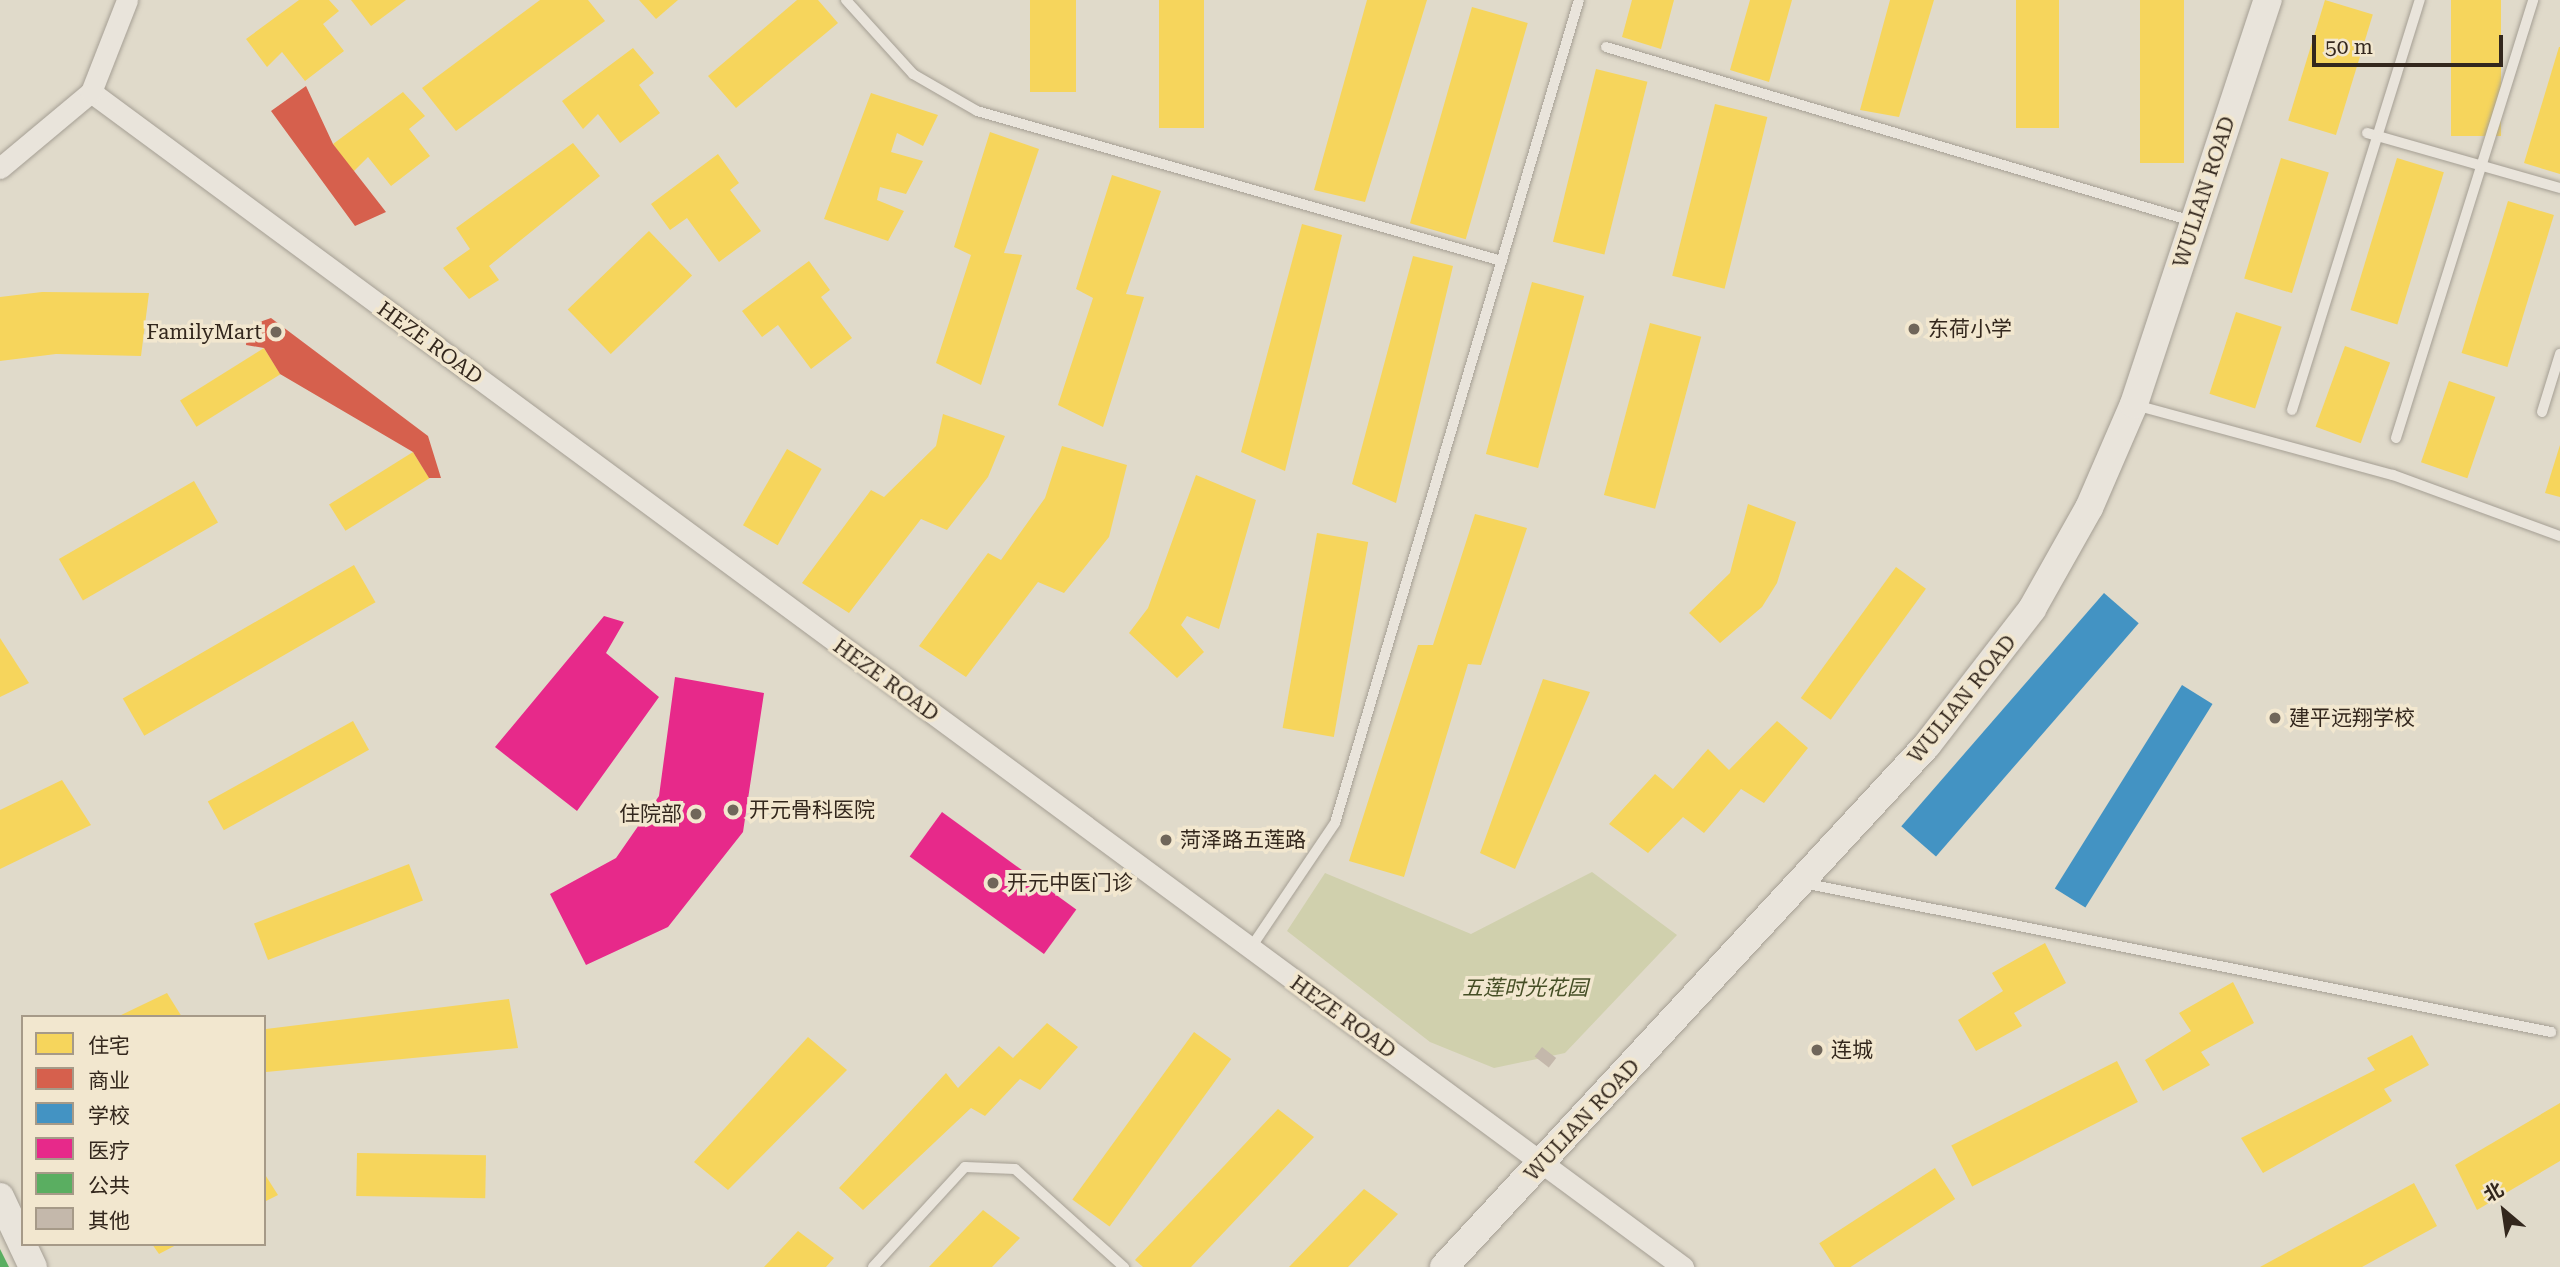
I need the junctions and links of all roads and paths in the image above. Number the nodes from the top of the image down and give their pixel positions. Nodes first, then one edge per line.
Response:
1 (127, 0) edge
2 (846, 0) edge
3 (1580, 0) edge
4 (2268, 0) edge
5 (2420, 0) edge
6 (2533, 0) edge
7 (1606, 47) dead end
8 (91, 92) junction
9 (2372, 135) junction
10 (2482, 165) junction
11 (0, 168) edge
12 (2560, 187) edge
13 (2195, 222) junction
14 (1502, 261) junction
15 (2560, 354) edge
16 (2134, 404) junction
17 (2292, 410) dead end
18 (2542, 412) dead end
19 (2396, 438) dead end
20 (2560, 536) edge
21 (1801, 883) junction
22 (1251, 949) junction
23 (2552, 1032) dead end
24 (1541, 1164) junction
25 (0, 1197) edge
26 (21, 1242) edge
27 (23, 1246) edge
28 (33, 1267) edge
29 (873, 1267) edge
30 (1124, 1267) edge
31 (1444, 1267) edge
32 (1683, 1267) edge

1 - 8 street
2 - 14 lane
3 - 14 lane
4 - 13 street, WULIAN ROAD
5 - 9 lane
6 - 10 lane
7 - 13 lane
8 - 11 street
8 - 22 street, HEZE ROAD
9 - 10 lane
9 - 17 lane
10 - 12 lane
10 - 19 lane
13 - 16 street, WULIAN ROAD
14 - 22 lane
15 - 18 lane
16 - 20 lane
16 - 21 street, WULIAN ROAD
21 - 23 lane
21 - 24 street, WULIAN ROAD
22 - 24 street, HEZE ROAD
24 - 31 street, WULIAN ROAD
24 - 32 street, HEZE ROAD
25 - 26 street
27 - 28 street
29 - 30 lane

